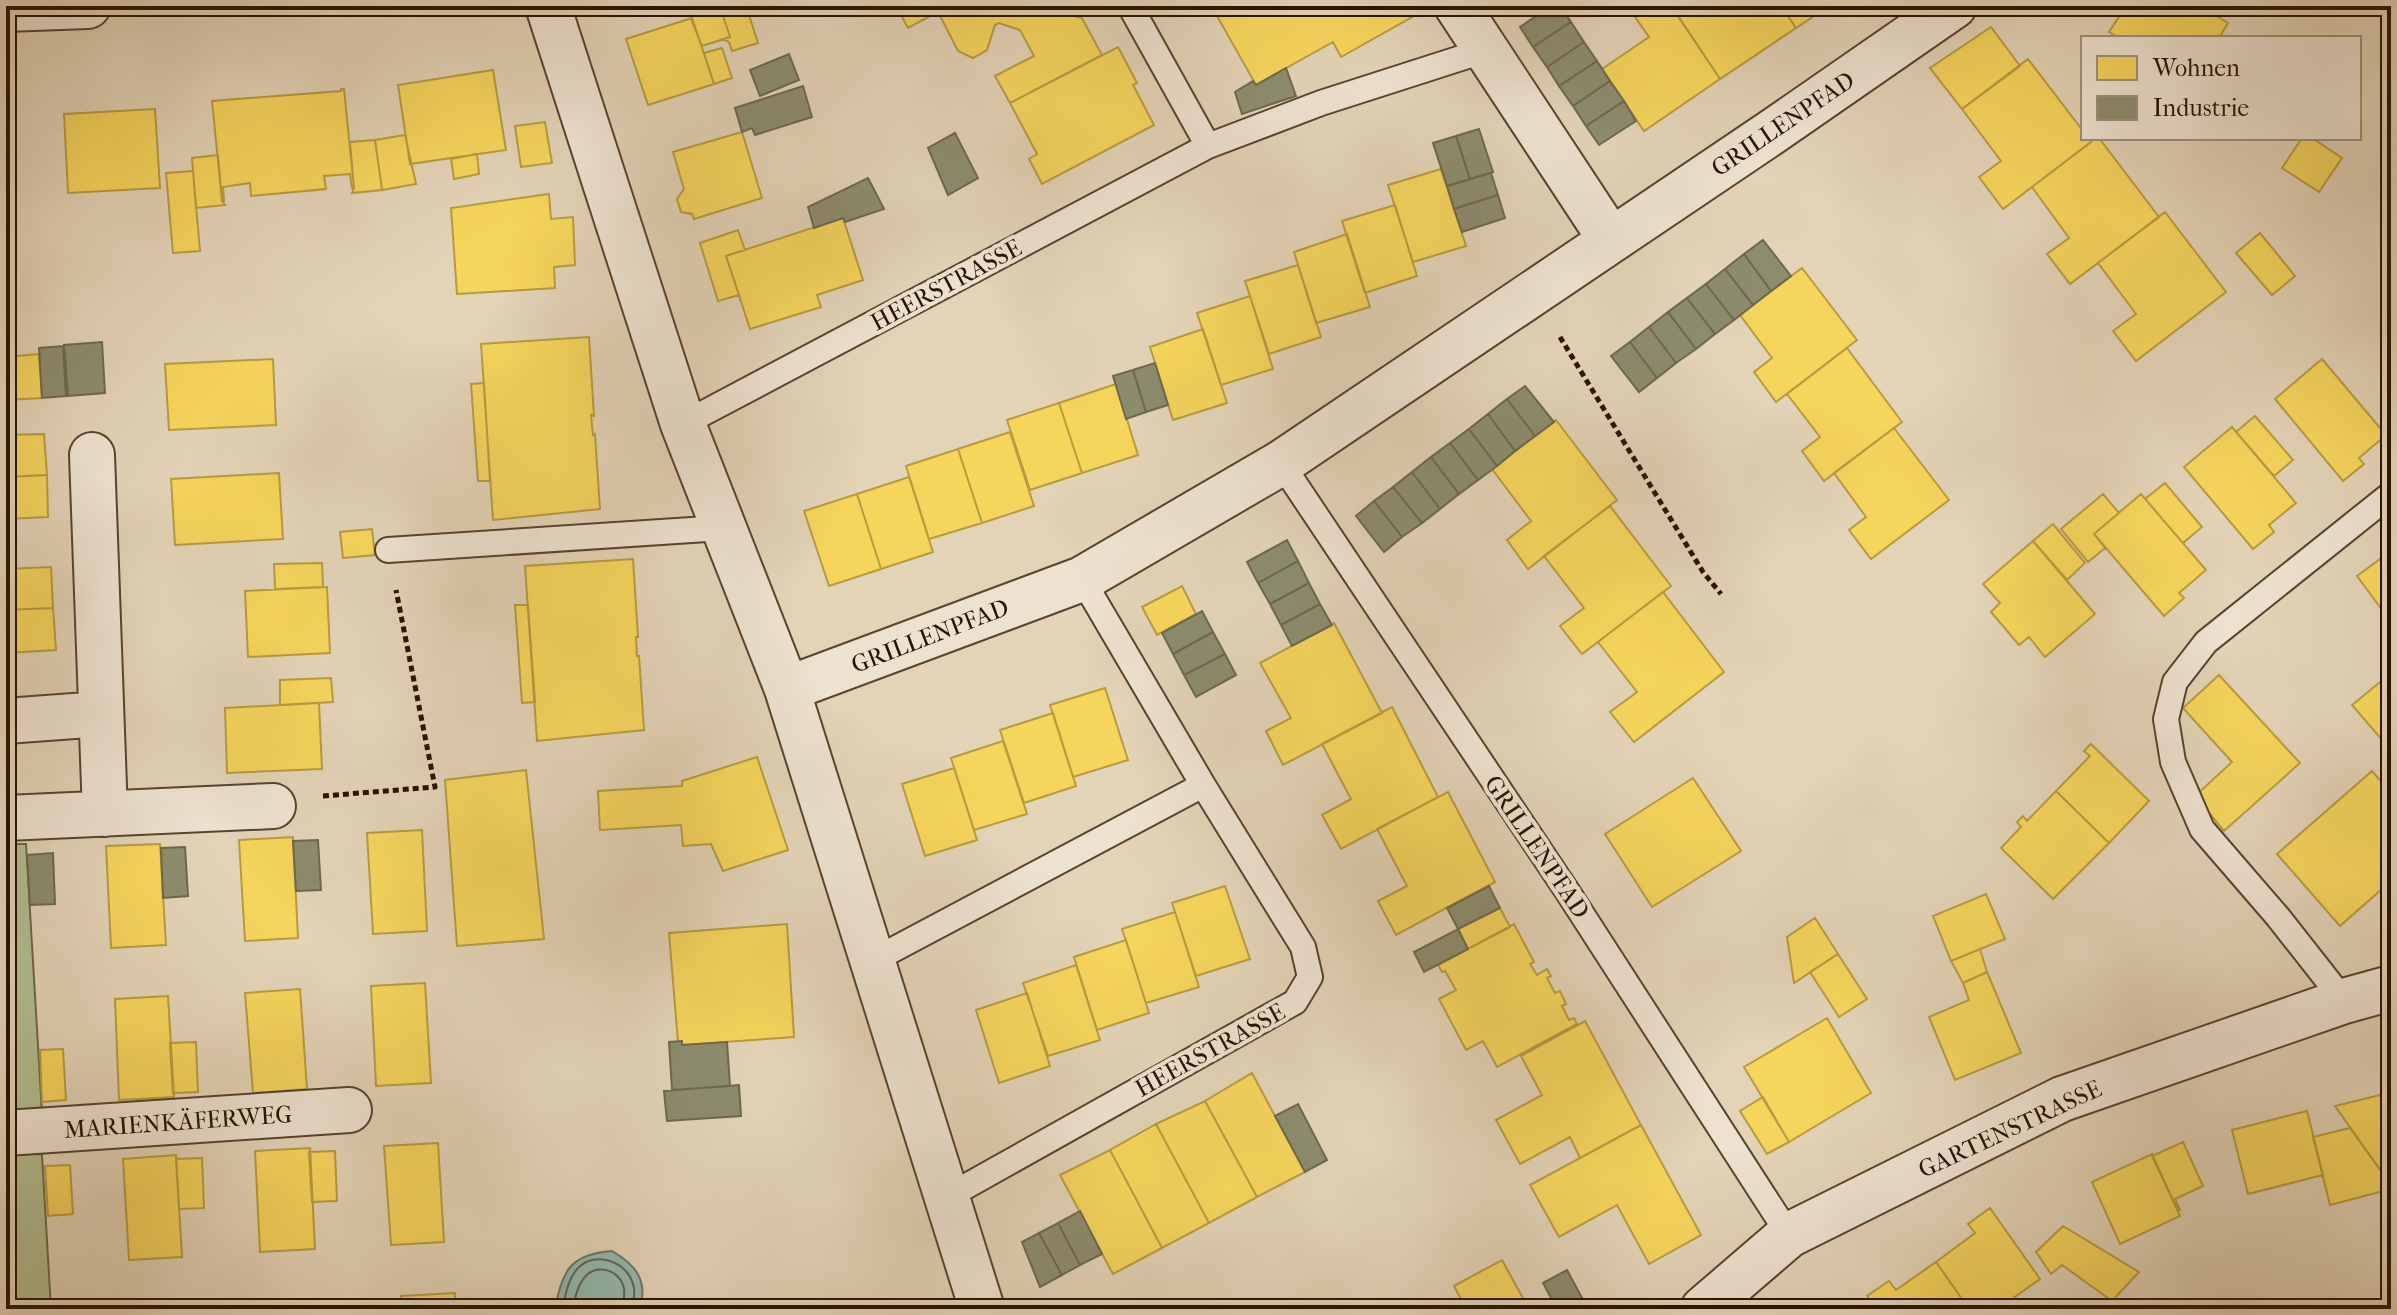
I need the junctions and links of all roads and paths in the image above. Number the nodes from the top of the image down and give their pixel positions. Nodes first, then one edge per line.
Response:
1 (88, 6) edge
2 (548, 6) edge
3 (1130, 6) edge
4 (1954, 6) edge
5 (6, 9) edge
6 (1469, 25) edge
7 (1208, 146) junction
8 (1611, 240) junction
9 (1533, 293) junction
10 (683, 424) junction
11 (92, 455) dead end
12 (1281, 463) junction
13 (2391, 494) edge
14 (722, 528) junction
15 (388, 550) joint
16 (1082, 579) junction
17 (1721, 594) dead end
18 (787, 689) junction
19 (101, 714) junction
20 (6, 721) edge
21 (1203, 785) junction
22 (273, 806) joint
23 (105, 814) junction
24 (6, 818) edge
25 (872, 961) junction
26 (2391, 988) edge
27 (2344, 1001) junction
28 (349, 1110) dead end
29 (6, 1133) edge
30 (947, 1197) junction
31 (1789, 1235) junction
32 (982, 1309) edge
33 (1703, 1309) edge

1 - 5 street
2 - 10 street
3 - 7 lane
4 - 8 street, GRILLENPFAD
6 - 7 lane, HEERSTRASSE
6 - 8 street
7 - 10 lane, HEERSTRASSE
8 - 9 street, GRILLENPFAD
9 - 12 street, GRILLENPFAD
9 - 17 path
10 - 14 street
11 - 19 street
12 - 16 street, GRILLENPFAD
12 - 31 lane, GRILLENPFAD
13 - 27 lane
14 - 15 lane
14 - 18 street
15 - 22 path
16 - 18 street, GRILLENPFAD
16 - 21 lane, HEERSTRASSE
18 - 25 street
19 - 20 street
19 - 23 street
21 - 25 lane
21 - 30 lane, HEERSTRASSE
22 - 23 street
23 - 24 street
25 - 30 street
26 - 27 street, GARTENSTRASSE
27 - 31 street, GARTENSTRASSE
28 - 29 street, MARIENKÄFERWEG
30 - 32 street
31 - 33 street, GARTENSTRASSE

